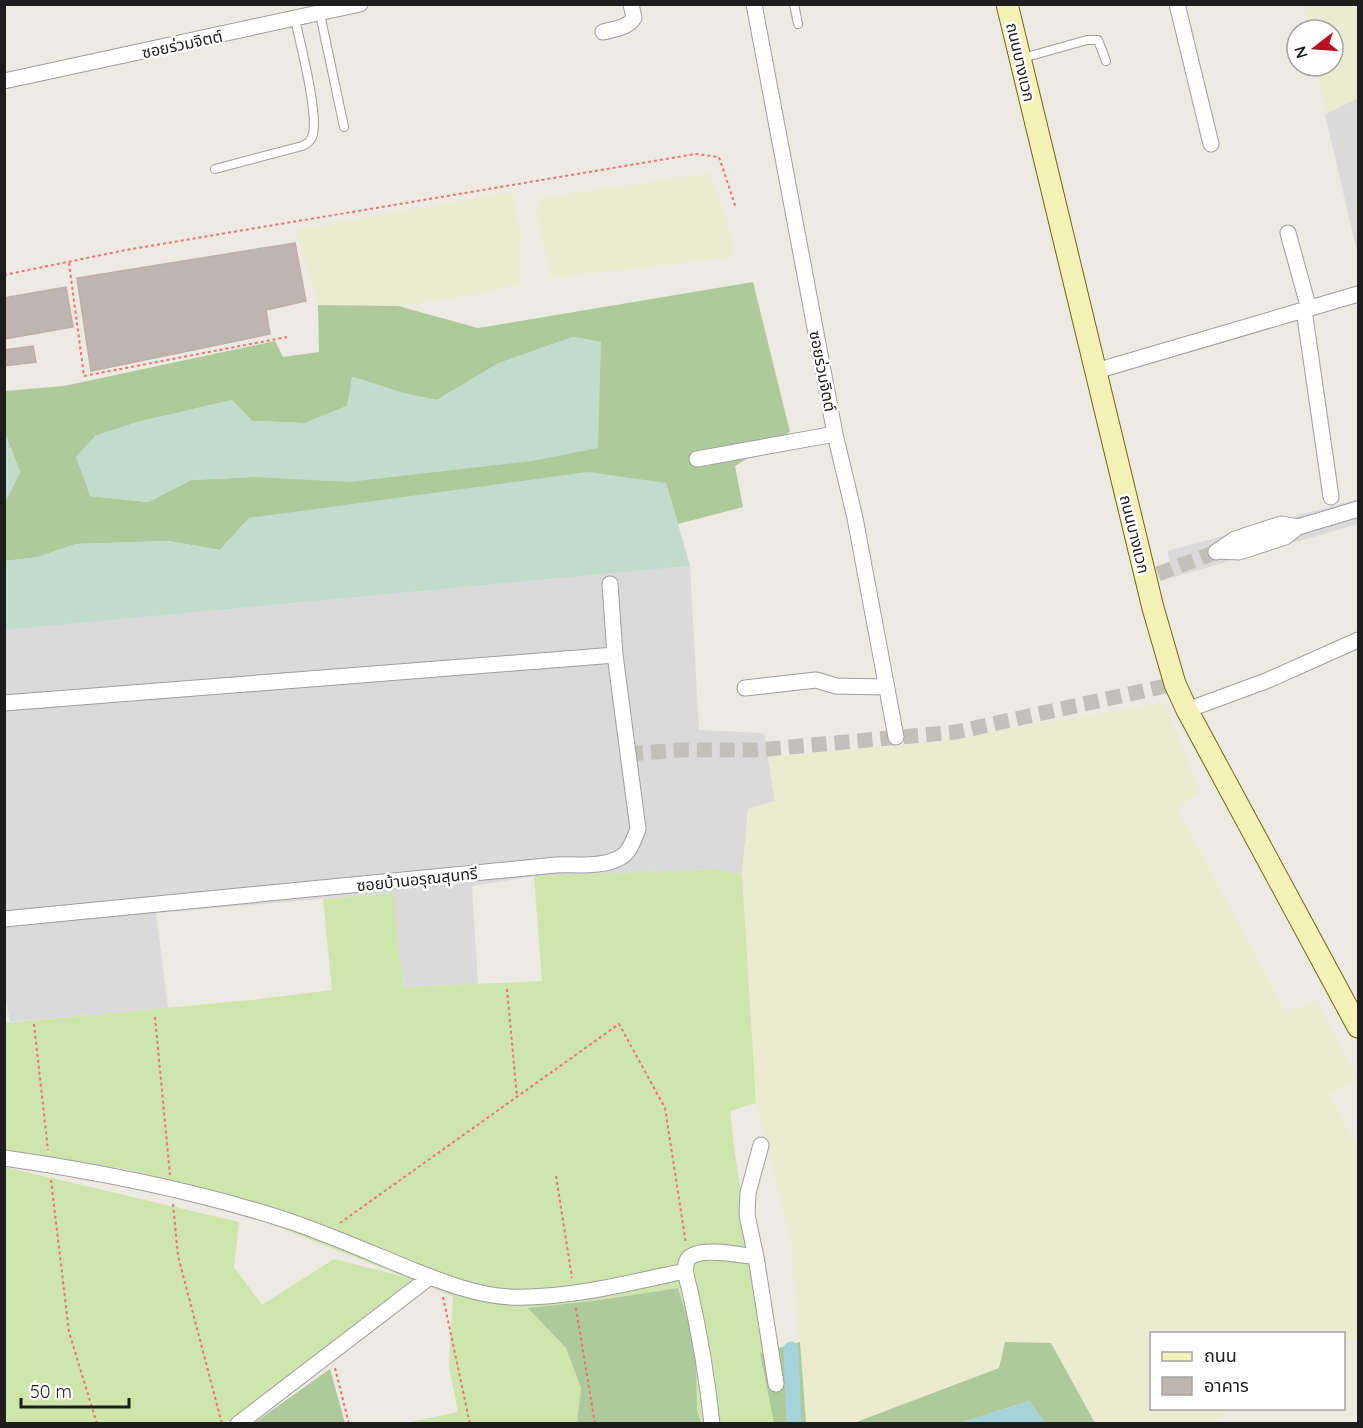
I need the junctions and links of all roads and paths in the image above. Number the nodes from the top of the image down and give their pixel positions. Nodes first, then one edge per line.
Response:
1 (360, 4) edge
2 (631, 4) edge
3 (754, 4) edge
4 (794, 4) edge
5 (1007, 4) edge
6 (1177, 4) edge
7 (320, 14) junction
8 (296, 19) junction
9 (798, 24) dead end
10 (603, 32) dead end
11 (1020, 59) junction
12 (1106, 61) dead end
13 (4, 81) edge
14 (344, 127) dead end
15 (1212, 144) dead end
16 (215, 169) dead end
17 (736, 208) dead end
18 (1288, 233) dead end
19 (69, 262) junction
20 (4, 275) edge
21 (1359, 294) edge
22 (1307, 310) junction
23 (287, 337) dead end
24 (1096, 371) junction
25 (835, 434) junction
26 (697, 459) dead end
27 (1331, 497) dead end
28 (1359, 509) edge
29 (1217, 551) tunnel mouth
30 (610, 584) dead end
31 (1359, 640) edge
32 (615, 655) junction
33 (885, 687) junction
34 (745, 688) dead end
35 (4, 704) edge
36 (1187, 710) junction
37 (896, 737) dead end
38 (4, 919) edge
39 (507, 989) dead end
40 (155, 1017) dead end
41 (34, 1024) dead end
42 (1359, 1027) edge
43 (517, 1097) junction
44 (761, 1145) dead end
45 (4, 1158) edge
46 (50, 1166) junction
47 (172, 1188) junction
48 (325, 1234) junction
49 (756, 1257) junction
50 (687, 1265) junction
51 (434, 1278) junction
52 (331, 1352) junction
53 (776, 1384) dead end
54 (97, 1424) edge
55 (222, 1424) edge
56 (238, 1424) edge
57 (349, 1424) edge
58 (470, 1424) edge
59 (711, 1424) edge

1 - 7 street, ซอยร่วมจิตต์
2 - 10 street
3 - 25 street, ซอยร่วมจิตต์
4 - 9 lane
5 - 11 main road, ถนนบางแวก
6 - 15 street
7 - 8 street, ซอยร่วมจิตต์
7 - 14 lane
8 - 13 street, ซอยร่วมจิตต์
8 - 16 lane
11 - 12 lane
11 - 24 main road, ถนนบางแวก
17 - 19 path
18 - 22 street
19 - 20 path
19 - 23 path
21 - 22 street
22 - 24 street
22 - 27 street
24 - 36 main road, ถนนบางแวก
25 - 26 street
25 - 33 street, ซอยร่วมจิตต์
28 - 29 street
30 - 32 street, ซอยบ้านอรุณสุนทรี
31 - 36 street
32 - 35 street
32 - 38 street, ซอยบ้านอรุณสุนทรี
33 - 34 street
33 - 37 street, ซอยร่วมจิตต์
36 - 42 main road, ถนนบางแวก
39 - 43 path
40 - 47 path
41 - 46 path
43 - 48 path
43 - 50 path
44 - 49 street
45 - 46 street
46 - 47 street
46 - 54 path
47 - 48 street
47 - 55 path
48 - 51 street
49 - 50 street
49 - 53 street
50 - 51 street
50 - 59 street
51 - 52 street
51 - 58 path
52 - 56 street
52 - 57 path

